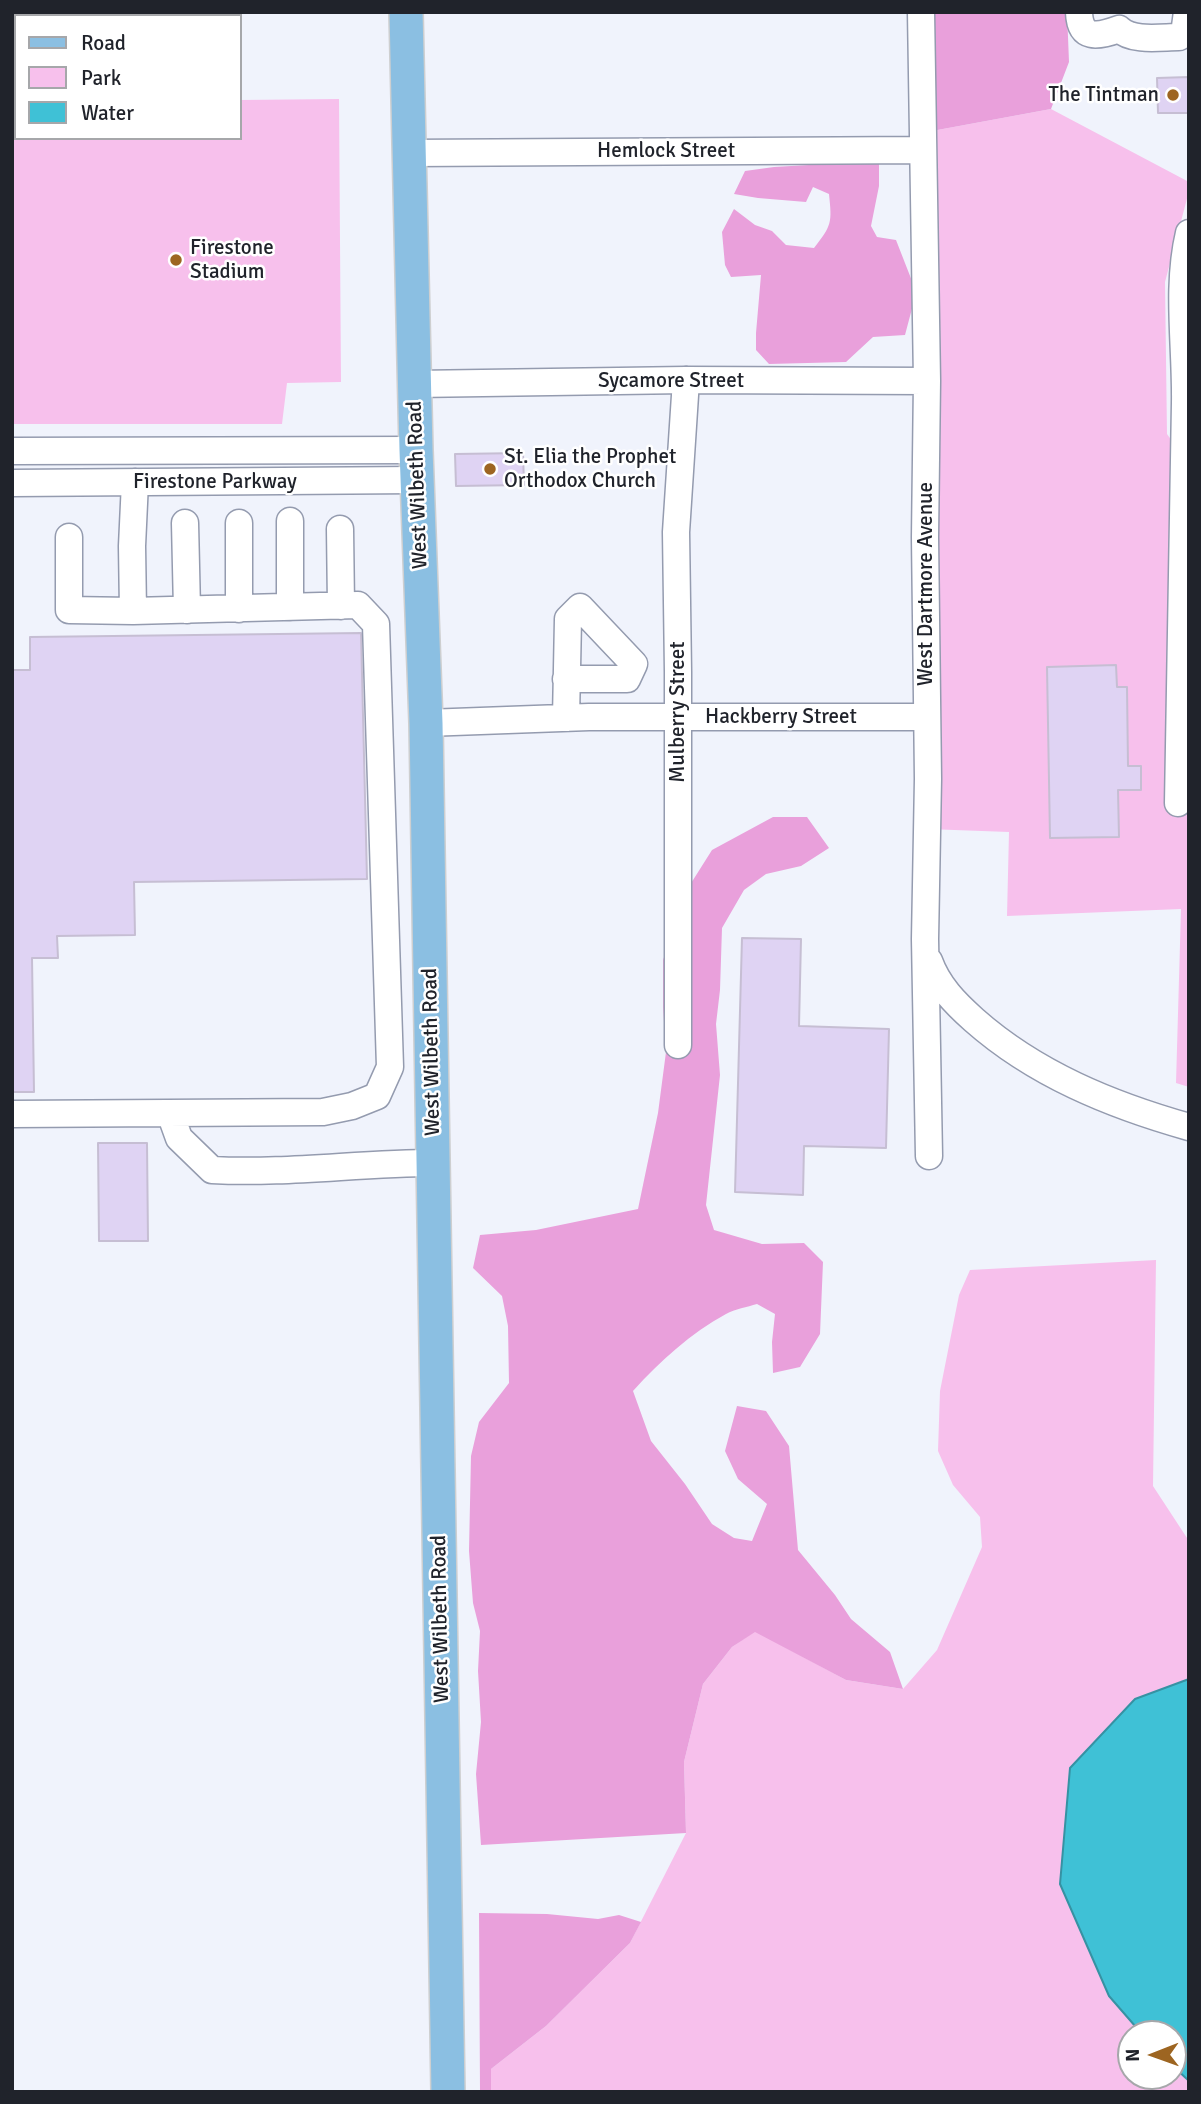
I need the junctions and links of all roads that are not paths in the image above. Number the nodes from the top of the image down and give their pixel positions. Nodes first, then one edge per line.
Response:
1 (406, 12) edge
2 (921, 12) edge
3 (1079, 12) edge
4 (1187, 12) edge
5 (1119, 21) edge
6 (923, 150) junction
7 (409, 153) junction
8 (1189, 233) edge
9 (686, 380) junction
10 (927, 381) junction
11 (415, 384) junction
12 (12, 451) edge
13 (416, 465) junction
14 (135, 482) junction
15 (12, 483) edge
16 (290, 521) dead end
17 (185, 523) dead end
18 (239, 523) dead end
19 (340, 529) dead end
20 (69, 537) dead end
21 (341, 606) junction
22 (290, 607) junction
23 (239, 609) junction
24 (187, 610) junction
25 (133, 611) junction
26 (566, 680) dead end
27 (678, 716) junction
28 (926, 717) junction
29 (566, 718) junction
30 (426, 723) junction
31 (1178, 803) dead end
32 (925, 939) junction
33 (678, 1045) dead end
34 (170, 1113) junction
35 (12, 1114) edge
36 (1189, 1126) edge
37 (929, 1156) dead end
38 (434, 1163) junction
39 (448, 2092) edge

1 - 7 main road, West Wilbeth Road
2 - 6 street, West Dartmore Avenue
3 - 5 street
4 - 5 street
6 - 7 street, Hemlock Street
6 - 10 street, West Dartmore Avenue
7 - 11 main road, West Wilbeth Road
8 - 31 street
9 - 10 street, Sycamore Street
9 - 11 street, Sycamore Street
9 - 27 street, Mulberry Street
10 - 28 street, West Dartmore Avenue
11 - 13 main road, West Wilbeth Road
12 - 13 street, Firestone Parkway
13 - 14 street, Firestone Parkway
13 - 30 main road, West Wilbeth Road
14 - 15 street, Firestone Parkway
14 - 25 street
16 - 22 street
17 - 24 street
18 - 23 street
19 - 21 street
20 - 25 street
21 - 22 street
21 - 34 street
22 - 23 street
23 - 24 street
24 - 25 street
26 - 29 street
27 - 28 street, Hackberry Street
27 - 29 street, Hackberry Street
27 - 33 street, Mulberry Street
28 - 32 street, West Dartmore Avenue
29 - 30 street, Hackberry Street
30 - 38 main road, West Wilbeth Road
32 - 36 street
32 - 37 street, West Dartmore Avenue
34 - 35 street
34 - 38 street
38 - 39 main road, West Wilbeth Road

